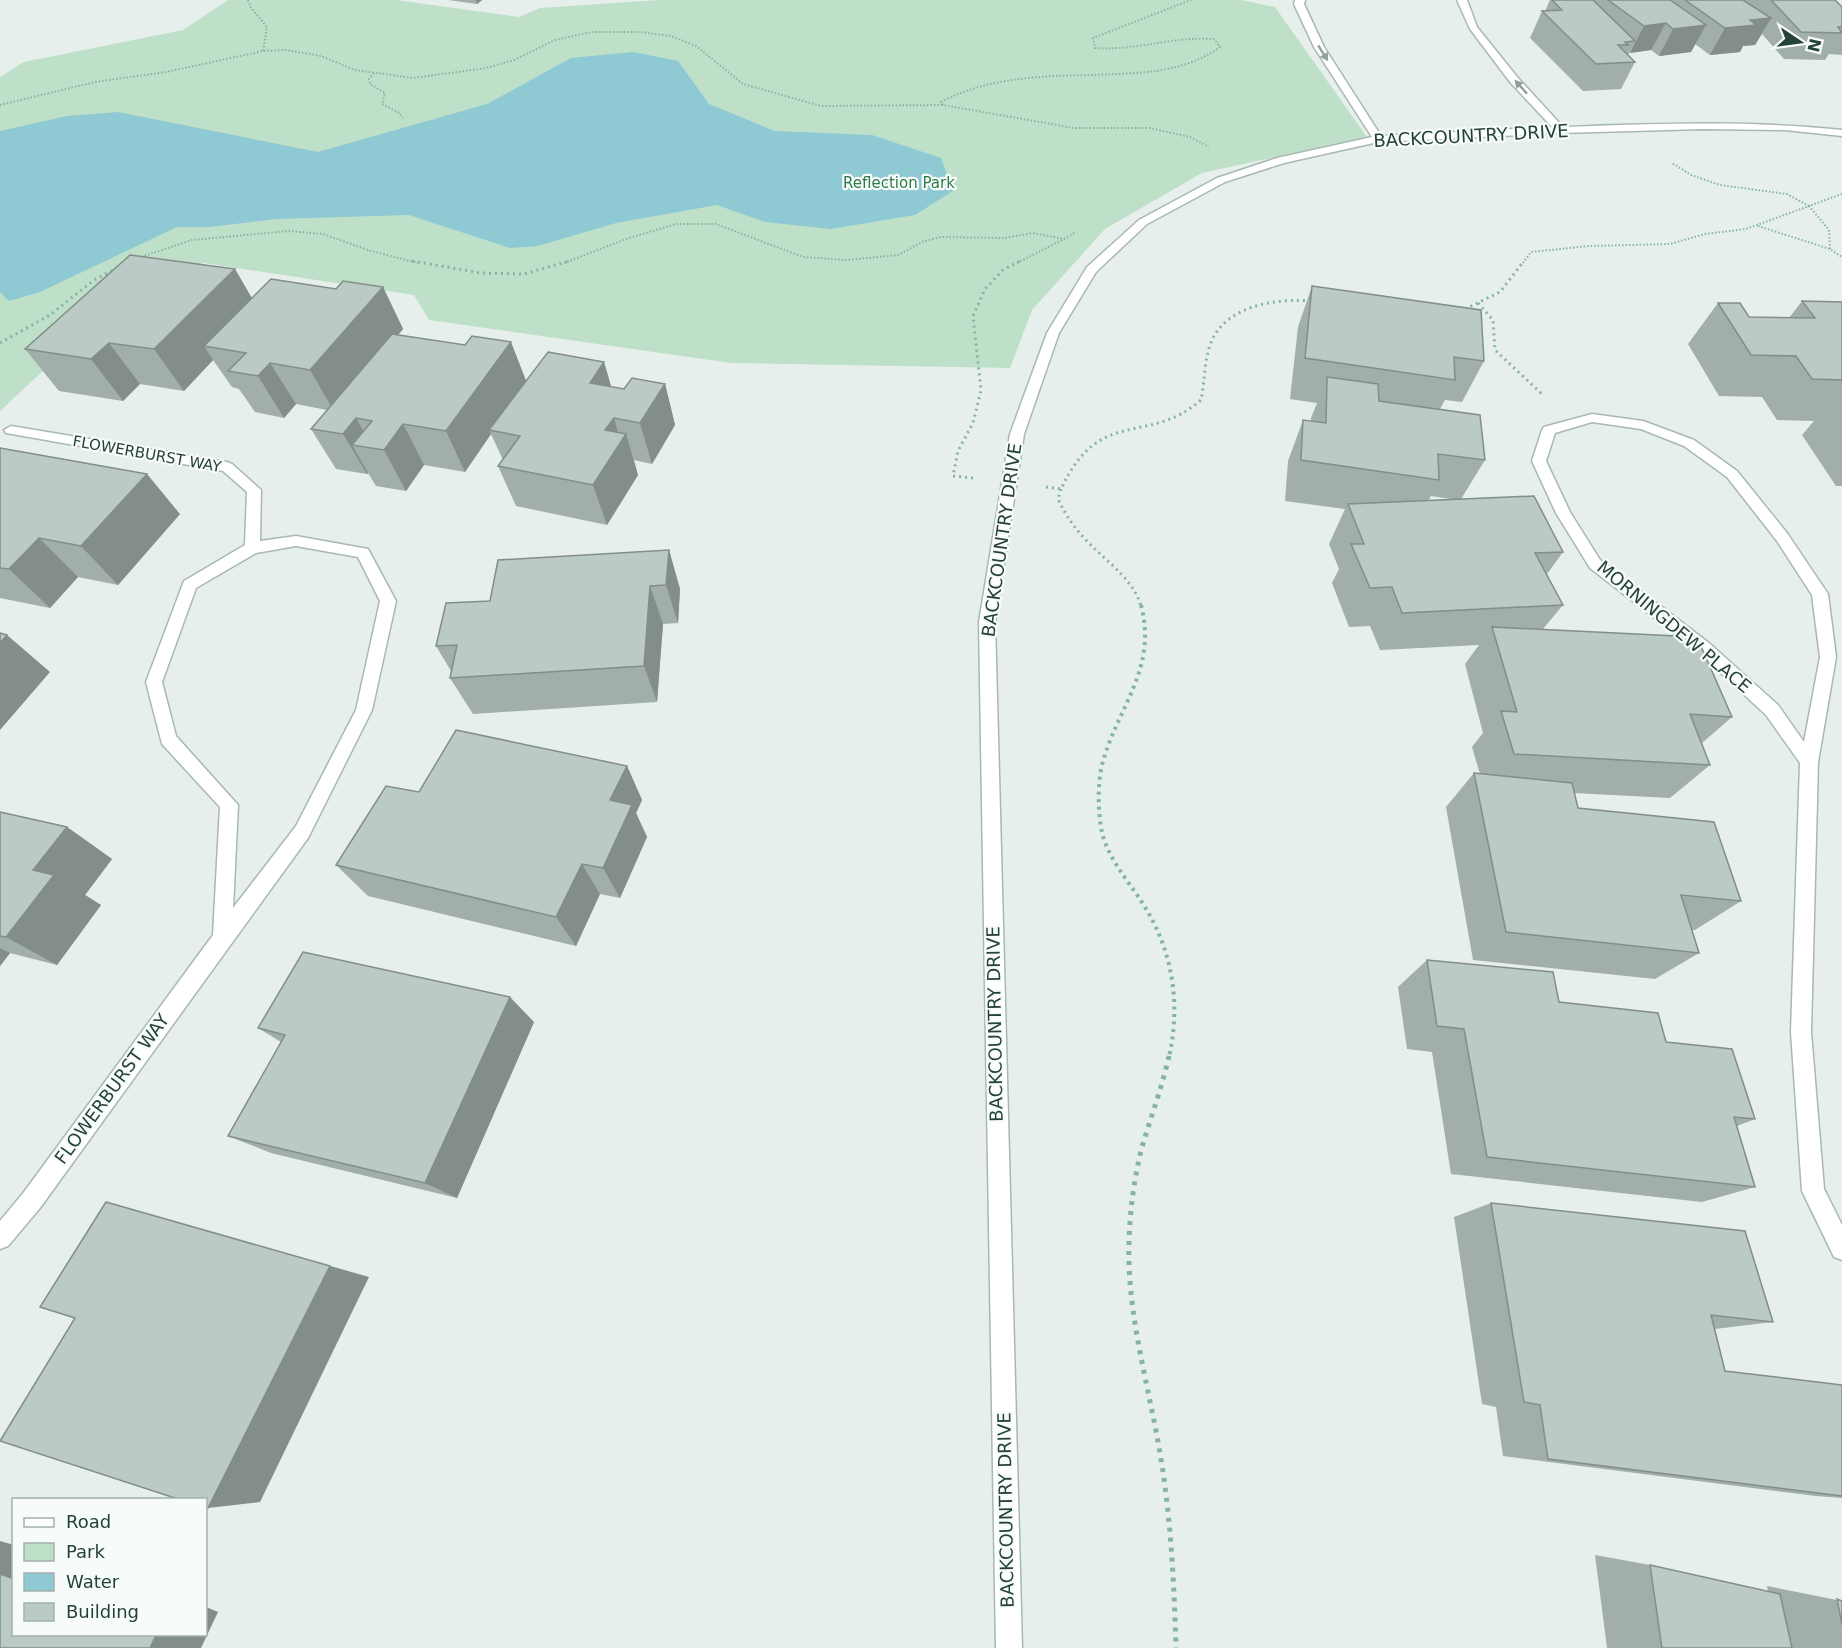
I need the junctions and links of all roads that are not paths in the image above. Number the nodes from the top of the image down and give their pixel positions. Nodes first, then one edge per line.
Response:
1 (1300, 0) edge
2 (1462, 0) edge
3 (1560, 130) junction
4 (1842, 133) edge
5 (1378, 139) junction
6 (10, 430) dead end
7 (252, 548) junction
8 (1809, 762) junction
9 (222, 938) junction
10 (0, 1238) edge
11 (1842, 1249) edge
12 (1009, 1648) edge

1 -> 5 street
3 -> 2 street
3 - 4 street, BACKCOUNTRY DRIVE
3 - 5 street, BACKCOUNTRY DRIVE
5 - 12 street, BACKCOUNTRY DRIVE
6 - 7 street, FLOWERBURST WAY
7 - 9 street, FLOWERBURST WAY
7 - 9 street, FLOWERBURST WAY
8 - 8 street, MORNINGDEW PLACE
8 - 11 street, MORNINGDEW PLACE
9 - 10 street, FLOWERBURST WAY

